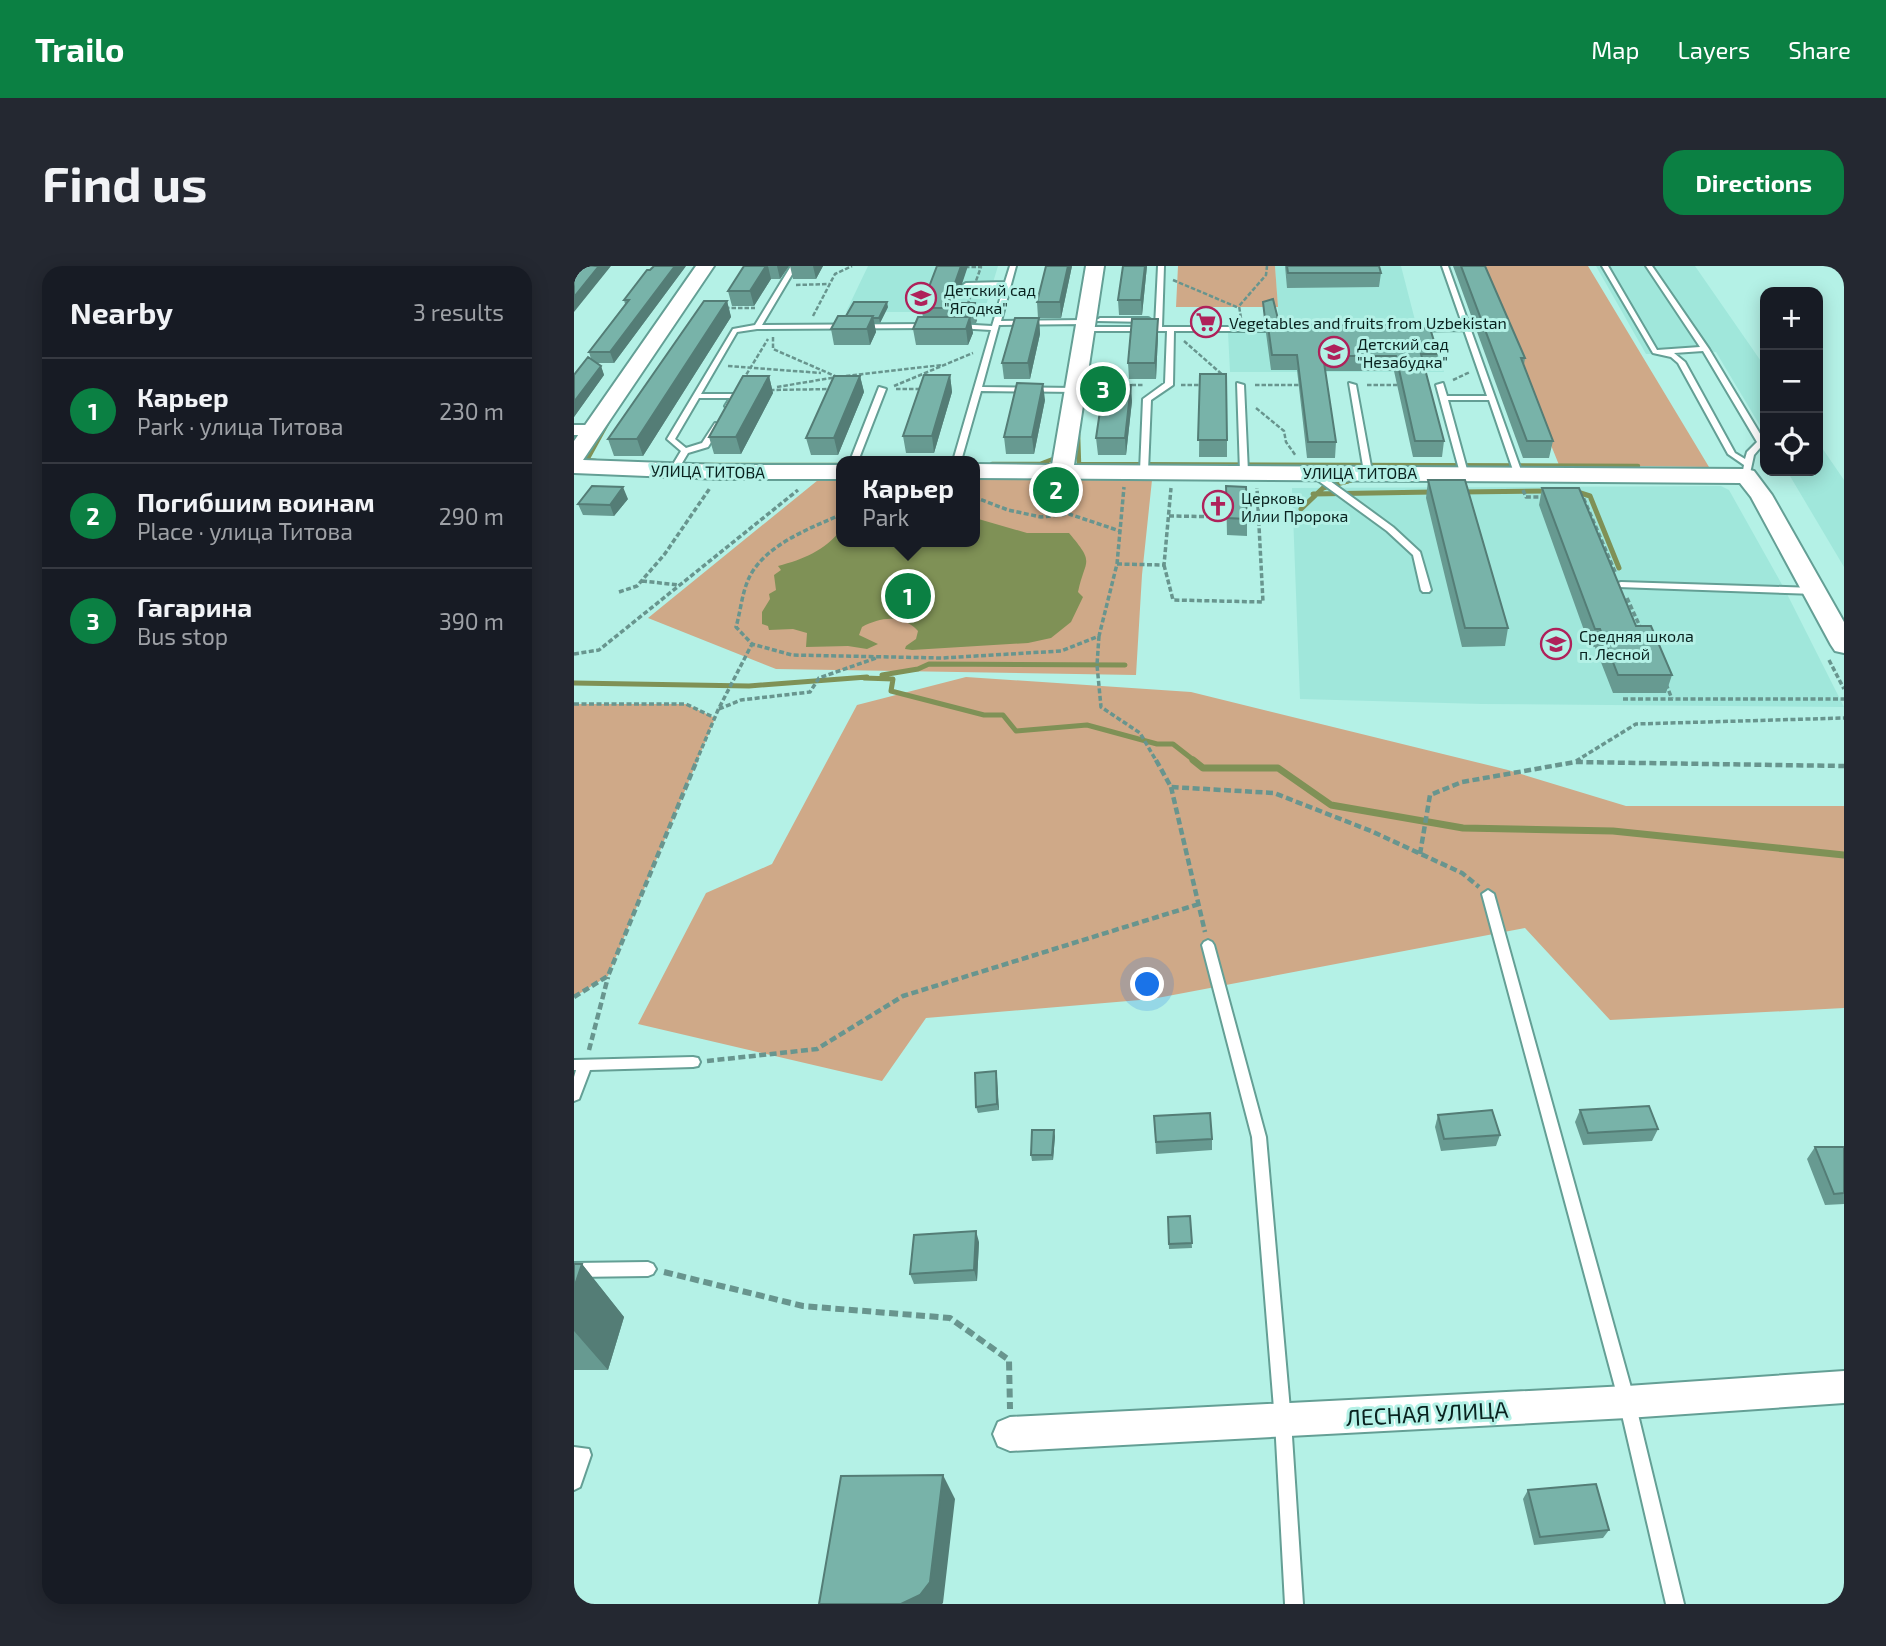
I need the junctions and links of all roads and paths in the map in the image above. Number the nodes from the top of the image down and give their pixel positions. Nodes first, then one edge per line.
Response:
1 (705, 266) edge
2 (794, 266) edge
3 (852, 266) edge
4 (1013, 266) edge
5 (1096, 266) edge
6 (1161, 266) edge
7 (1267, 266) edge
8 (1445, 266) edge
9 (1605, 266) edge
10 (1649, 266) edge
11 (1161, 277) junction
12 (934, 278) edge
13 (940, 278) edge
14 (807, 279) dead end
15 (830, 284) junction
16 (1007, 284) junction
17 (782, 285) junction
18 (804, 285) junction
19 (967, 285) dead end
20 (930, 290) edge
21 (936, 290) edge
22 (715, 308) edge
23 (1239, 308) junction
24 (767, 311) junction
25 (1090, 324) junction
26 (996, 325) junction
27 (1158, 325) junction
28 (757, 327) junction
29 (807, 327) junction
30 (1404, 328) junction
31 (1467, 328) junction
32 (1171, 329) junction
33 (1242, 329) junction
34 (1296, 329) edge
35 (1391, 329) edge
36 (1397, 337) edge
37 (990, 346) junction
38 (1705, 349) junction
39 (1661, 352) junction
40 (942, 365) junction
41 (713, 366) junction
42 (751, 366) junction
43 (1481, 367) junction
44 (828, 374) junction
45 (837, 377) junction
46 (1114, 385) edge
47 (1167, 385) junction
48 (1238, 385) junction
49 (1302, 385) edge
50 (1352, 385) joint
51 (1440, 385) junction
52 (836, 388) edge
53 (882, 388) joint
54 (926, 389) edge
55 (978, 389) junction
56 (756, 390) junction
57 (1075, 390) junction
58 (736, 393) junction
59 (695, 396) junction
60 (1240, 396) junction
61 (1444, 398) junction
62 (1492, 398) junction
63 (583, 430) edge
64 (685, 451) junction
65 (855, 456) edge
66 (958, 456) edge
67 (574, 457) edge
68 (574, 467) edge
69 (1747, 470) junction
70 (673, 471) junction
71 (980, 471) edge
72 (1062, 471) junction
73 (720, 472) junction
74 (831, 472) edge
75 (1368, 472) junction
76 (1464, 472) junction
77 (1518, 473) junction
78 (1134, 475) junction
79 (1251, 475) junction
80 (1173, 477) dead end
81 (1324, 480) junction
82 (1526, 497) dead end
83 (1549, 497) edge
84 (1572, 497) edge
85 (980, 499) edge
86 (1168, 516) junction
87 (836, 517) edge
88 (1233, 517) edge
89 (1246, 517) edge
90 (1259, 517) junction
91 (1120, 531) junction
92 (1116, 564) junction
93 (1164, 565) junction
94 (642, 581) junction
95 (680, 585) junction
96 (1620, 585) junction
97 (1426, 590) dead end
98 (1815, 591) junction
99 (619, 592) dead end
100 (1100, 636) junction
101 (1647, 642) edge
102 (752, 644) junction
103 (1835, 648) edge
104 (574, 654) edge
105 (881, 657) junction
106 (1662, 676) edge
107 (1844, 689) edge
108 (1623, 699) dead end
109 (1672, 699) junction
110 (1844, 699) edge
111 (574, 704) edge
112 (719, 710) junction
113 (715, 718) junction
114 (1844, 718) edge
115 (1575, 762) junction
116 (1844, 765) edge
117 (1171, 787) junction
118 (1420, 853) junction
119 (1488, 894) joint
120 (1199, 904) junction
121 (1208, 945) joint
122 (608, 976) junction
123 (574, 997) edge
124 (693, 1062) joint
125 (579, 1065) edge
126 (574, 1095) edge
127 (648, 1269) joint
128 (574, 1270) edge
129 (1844, 1387) edge
130 (1627, 1402) junction
131 (1283, 1421) junction
132 (1010, 1434) joint
133 (574, 1455) edge
134 (574, 1481) edge
135 (1294, 1604) edge
136 (1675, 1604) edge

1 - 63 street
2 - 17 lane
3 - 15 path
4 - 16 lane
5 - 25 street
6 - 11 lane
7 - 23 path
8 - 31 lane
9 - 39 lane
10 - 38 lane
11 - 23 path
11 - 27 lane
12 - 13 path
14 - 18 path
15 - 18 path
15 - 29 path
16 - 19 lane
16 - 26 lane
17 - 18 path
17 - 24 lane
20 - 21 path
22 - 24 path
23 - 33 path
24 - 28 lane
25 - 26 lane
25 - 27 lane
25 - 27 lane
25 - 57 street
26 - 29 lane
26 - 37 lane
27 - 32 lane
28 - 29 lane
28 - 41 lane
30 - 31 lane
30 - 35 lane
30 - 36 lane
31 - 43 lane
32 - 33 lane
32 - 47 lane
32 - 48 path
33 - 34 lane
37 - 40 path
37 - 55 lane
38 - 39 lane
38 - 69 lane
39 - 69 lane
40 - 45 path
40 - 54 path
41 - 42 path
41 - 59 lane
42 - 44 path
42 - 44 path
42 - 58 path
43 - 51 path
43 - 62 lane
44 - 45 path
45 - 53 path
45 - 56 path
46 - 47 path
47 - 48 path
47 - 78 lane
48 - 49 path
48 - 60 lane
50 - 51 path
50 - 75 lane
51 - 61 lane
52 - 56 path
53 - 65 lane
55 - 57 lane
55 - 66 lane
56 - 58 path
57 - 72 street
58 - 59 lane
58 - 64 lane
59 - 64 lane
60 - 79 lane
60 - 81 path
61 - 62 lane
61 - 76 lane
62 - 77 lane
63 - 67 street
64 - 70 lane
68 - 70 street, УЛИЦА ТИТОВА
69 - 77 street, УЛИЦА ТИТОВА
69 - 98 street
70 - 73 street, УЛИЦА ТИТОВА
71 - 72 street, УЛИЦА ТИТОВА
72 - 78 street, УЛИЦА ТИТОВА
73 - 74 street, УЛИЦА ТИТОВА
73 - 94 path
74 - 95 path
75 - 76 street, УЛИЦА ТИТОВА
75 - 81 street, УЛИЦА ТИТОВА
76 - 77 street, УЛИЦА ТИТОВА
78 - 79 street, УЛИЦА ТИТОВА
78 - 91 path
79 - 81 street, УЛИЦА ТИТОВА
79 - 90 path
80 - 86 path
81 - 97 lane
82 - 83 path
84 - 96 path
85 - 91 path
86 - 88 path
86 - 93 path
87 - 102 path
89 - 90 path
90 - 93 path
91 - 92 path
92 - 93 path
92 - 100 path
94 - 95 path
94 - 99 path
95 - 104 path
96 - 98 lane
96 - 101 path
98 - 103 street
100 - 105 path
100 - 117 path
102 - 105 path
102 - 112 path
103 - 107 path
105 - 112 path
106 - 109 path
108 - 109 path
109 - 110 path
111 - 113 path
112 - 113 path
113 - 122 path
114 - 115 path
115 - 116 path
115 - 118 path
117 - 118 path
117 - 120 path
118 - 119 path
119 - 130 lane
120 - 121 path
120 - 124 path
121 - 131 lane
122 - 123 path
122 - 125 path
124 - 125 lane
125 - 126 lane
127 - 128 lane
127 - 132 path
129 - 130 street, ЛЕСНАЯ УЛИЦА
130 - 131 street, ЛЕСНАЯ УЛИЦА
130 - 136 lane
131 - 132 street, ЛЕСНАЯ УЛИЦА
131 - 135 lane
133 - 134 lane

